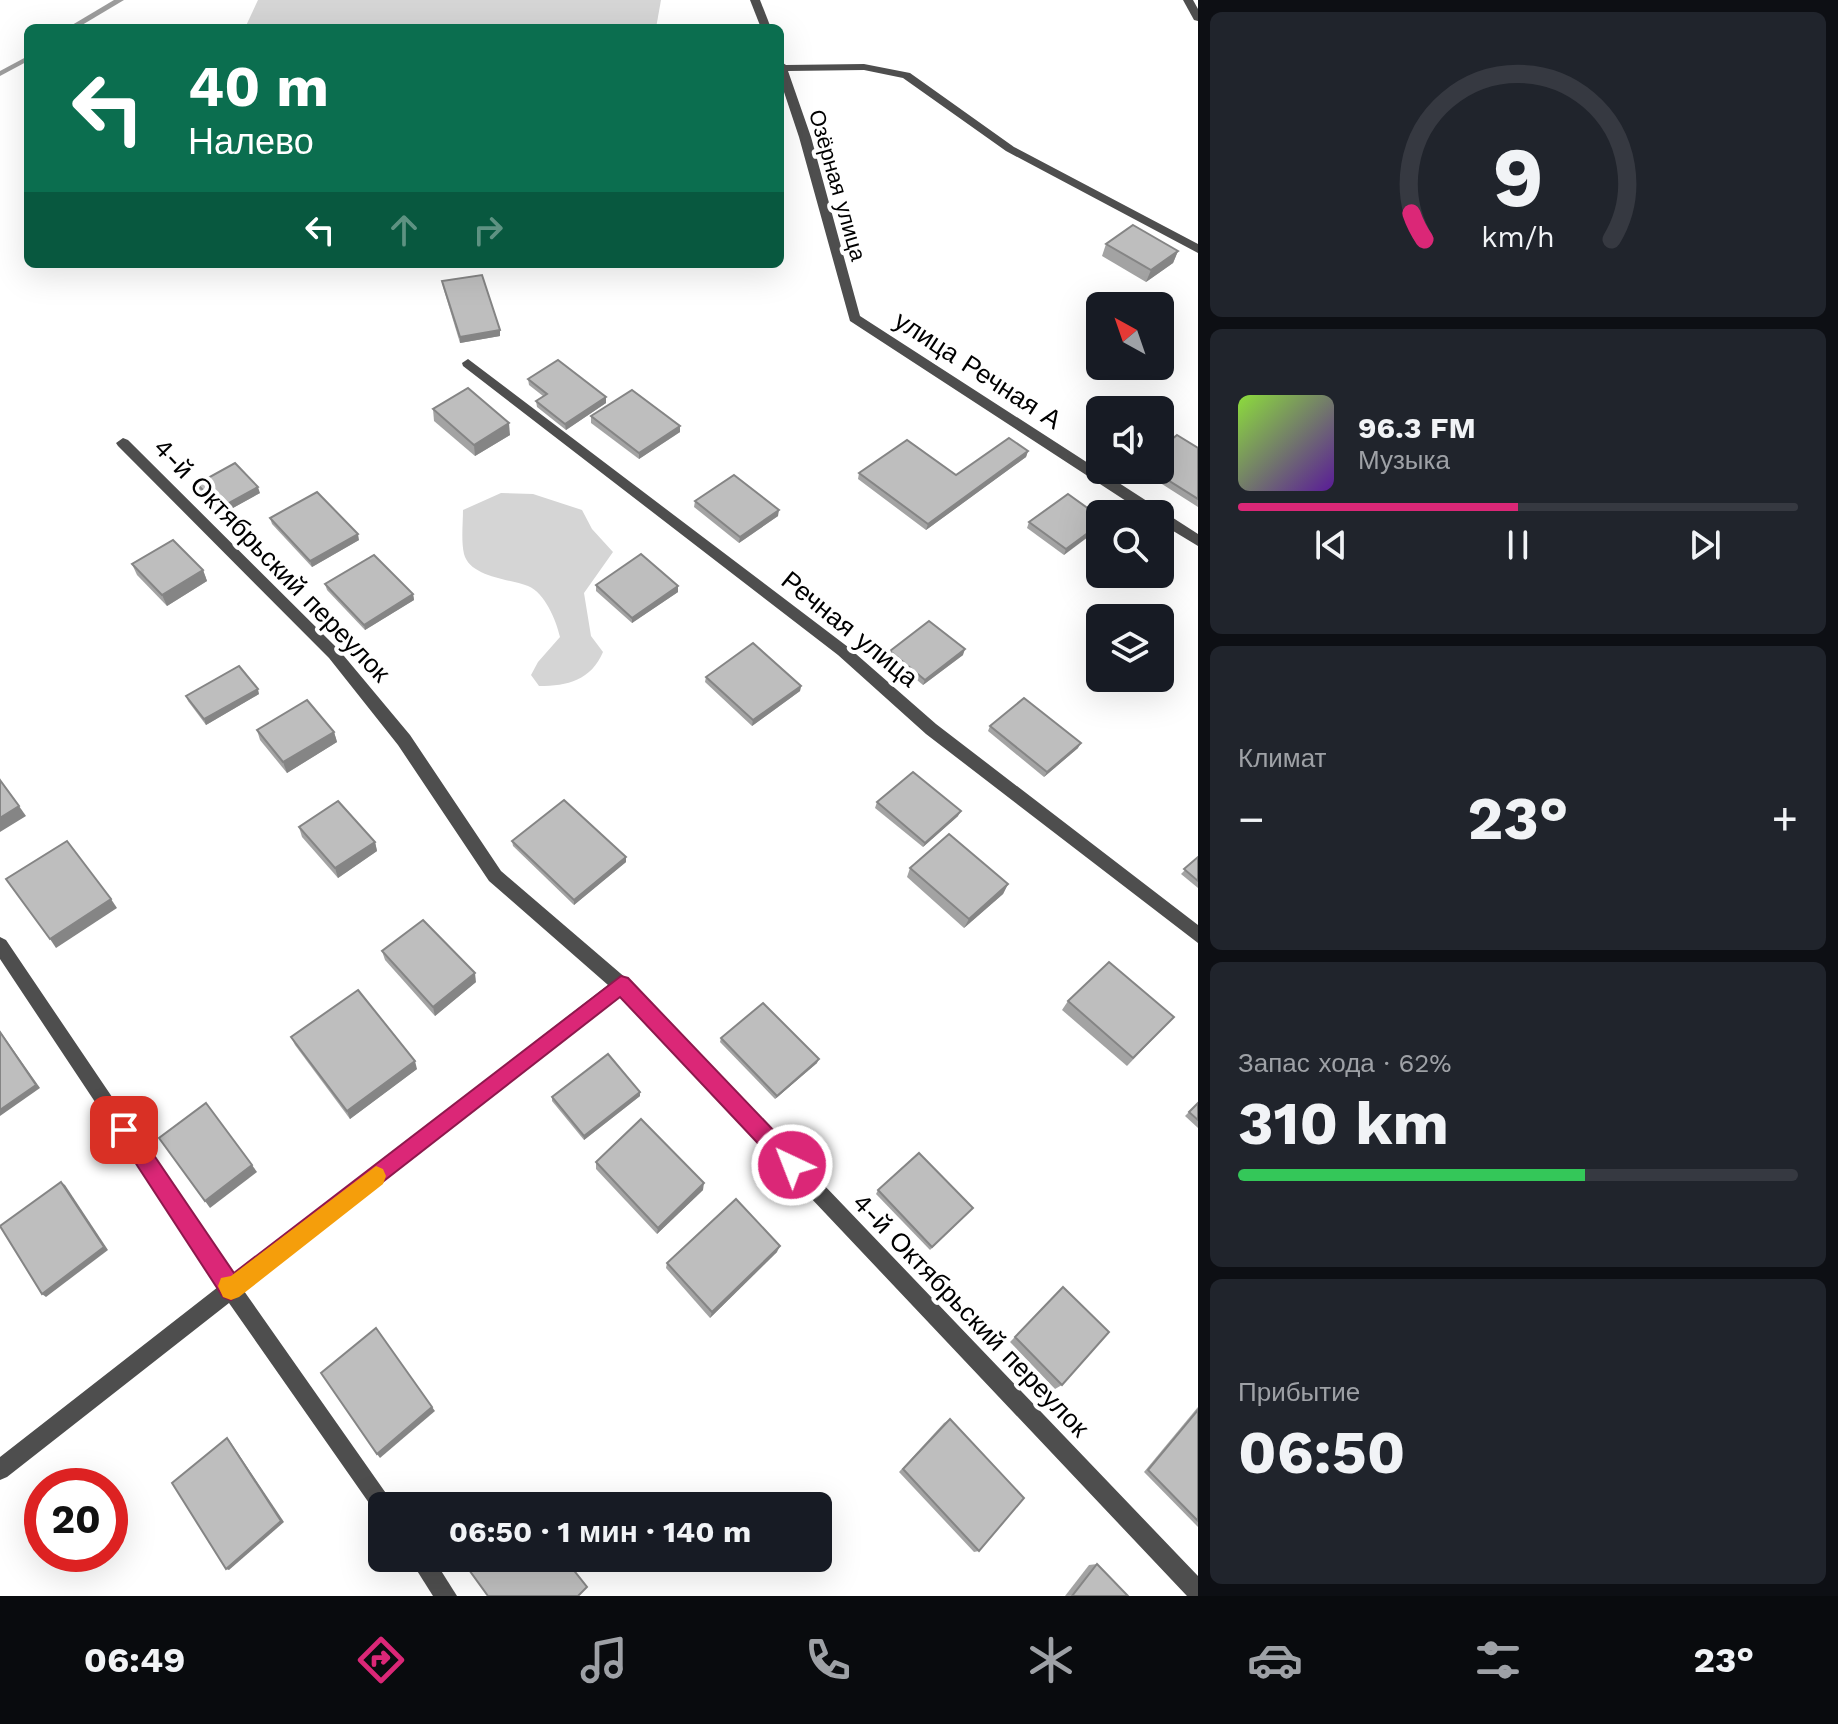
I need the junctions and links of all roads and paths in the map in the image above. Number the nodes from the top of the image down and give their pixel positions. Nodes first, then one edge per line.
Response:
1 (755, 0) edge
2 (1188, 0) edge
3 (1198, 18) edge
4 (764, 24) edge
5 (784, 66) edge
6 (784, 75) edge
7 (1198, 249) edge
8 (854, 318) joint
9 (468, 363) dead end
10 (123, 443) dead end
11 (1135, 500) edge
12 (1174, 525) edge
13 (1198, 541) edge
14 (1198, 935) edge
15 (0, 945) edge
16 (621, 985) junction
17 (231, 1289) junction
18 (0, 1470) edge
19 (373, 1492) edge
20 (430, 1572) edge
21 (1198, 1592) edge
22 (446, 1596) edge

1 - 4 lane
2 - 3 lane
5 - 7 lane
6 - 8 lane, Озёрная улица
8 - 11 lane, улица Речная А
9 - 14 lane, Речная улица
10 - 16 lane, 4-й Октябрьский переулок
12 - 13 lane, улица Речная А
15 - 17 lane
16 - 17 lane
16 - 21 lane, 4-й Октябрьский переулок
17 - 18 lane
17 - 19 lane
20 - 22 lane

